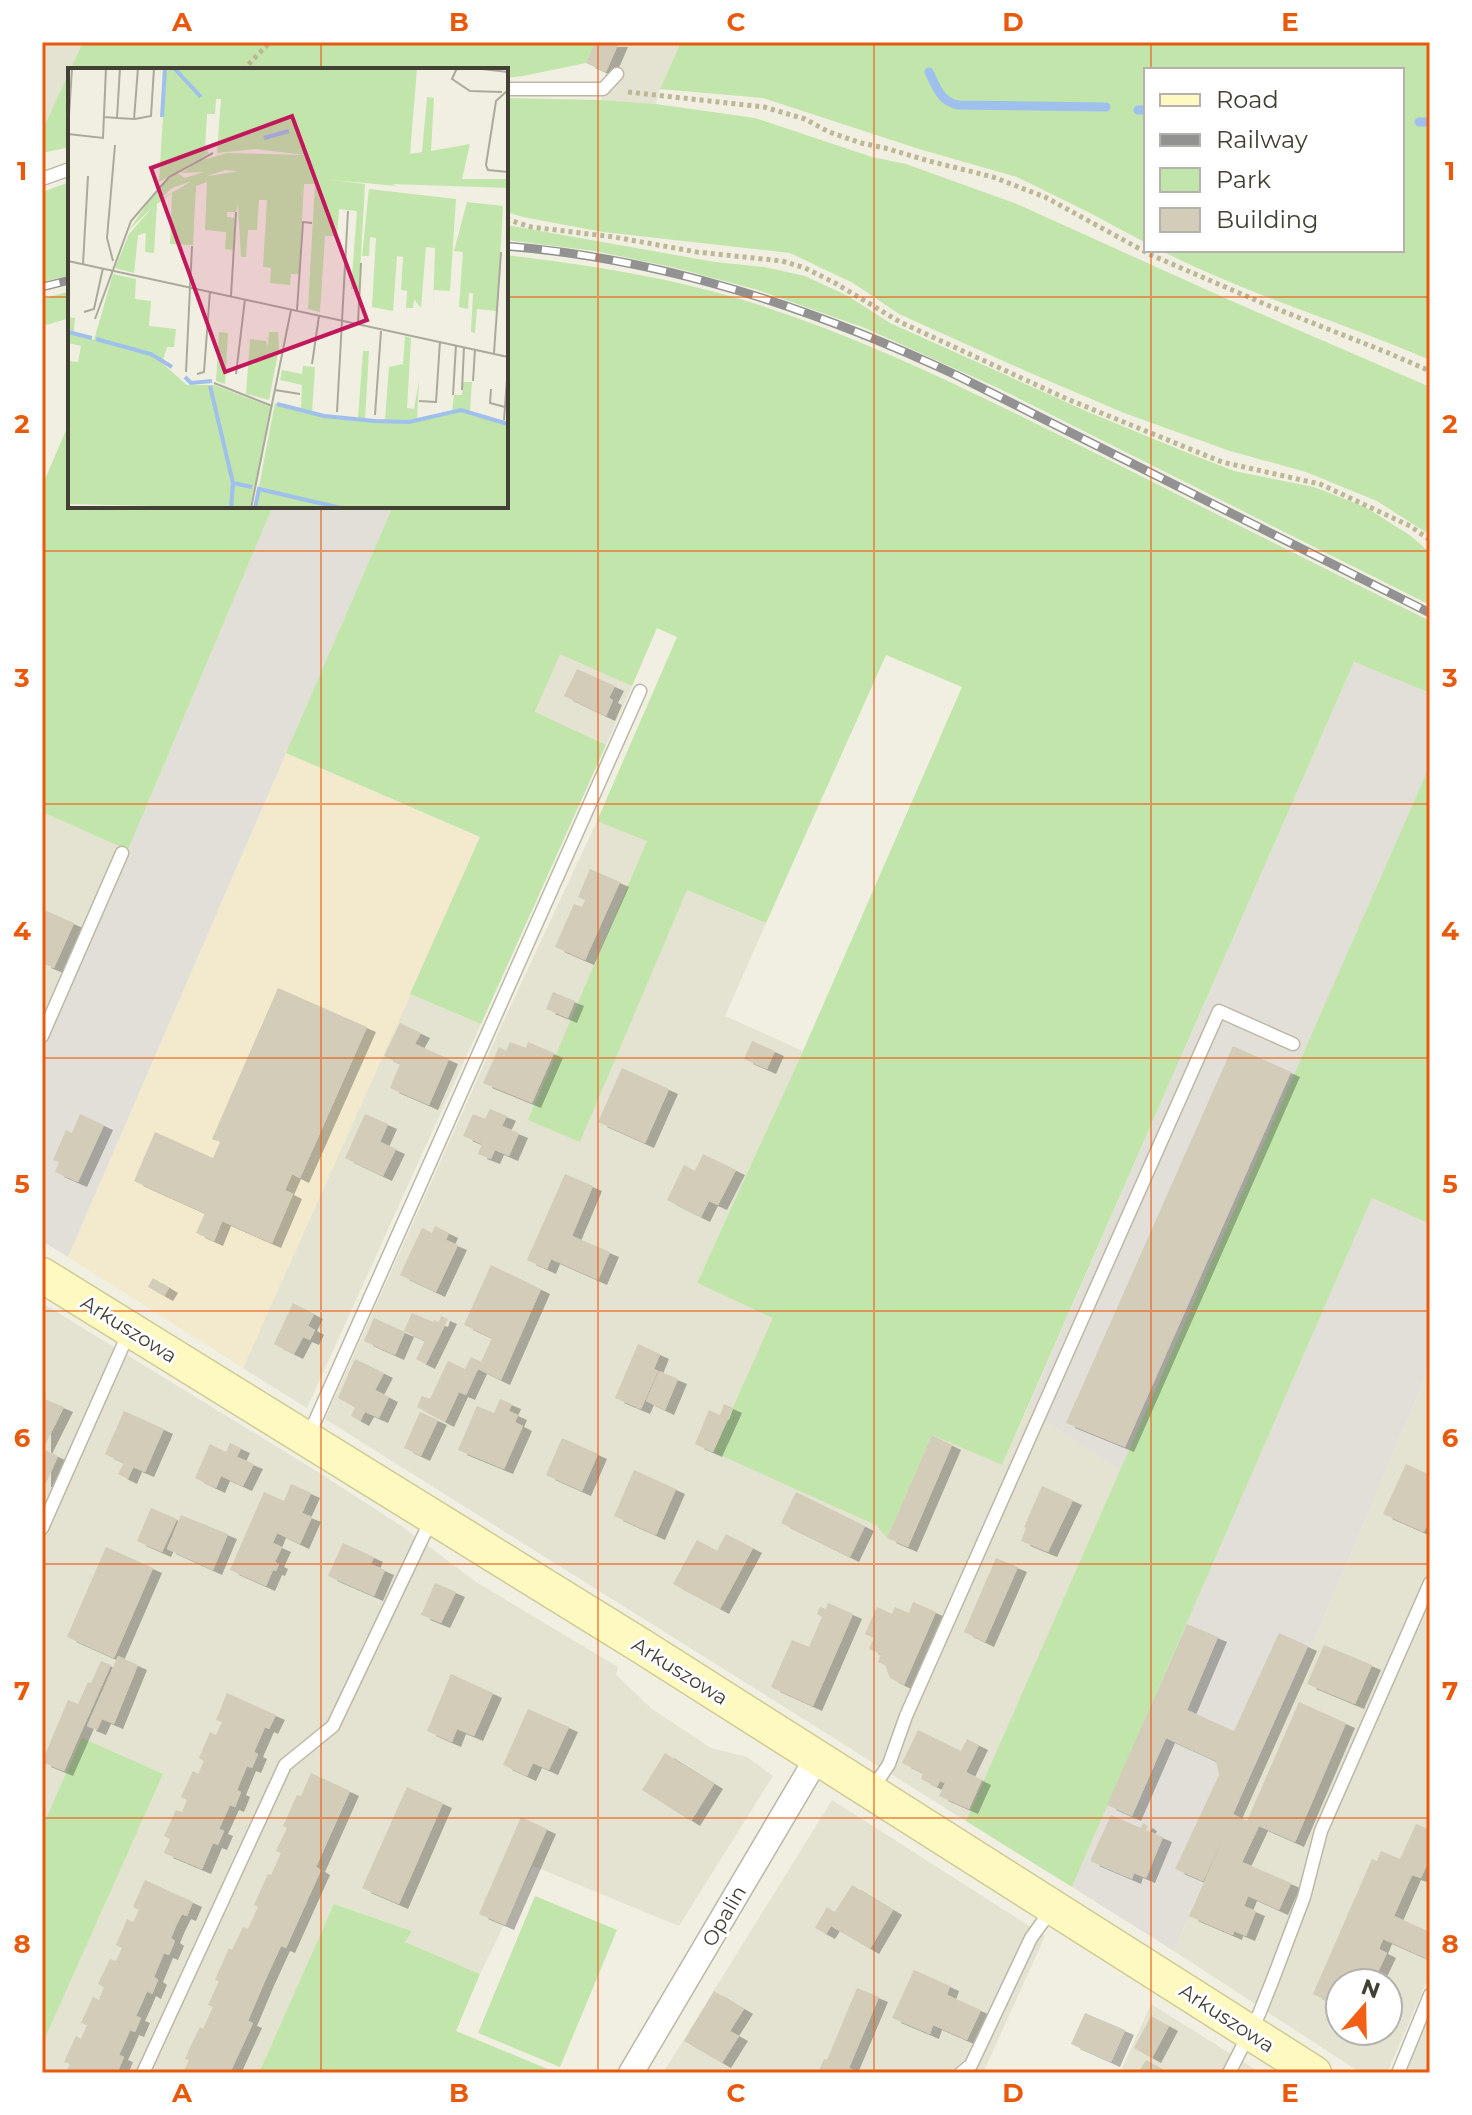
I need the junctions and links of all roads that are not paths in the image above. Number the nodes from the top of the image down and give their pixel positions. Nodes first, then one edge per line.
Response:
1 (617, 74) dead end
2 (508, 89) edge
3 (68, 170) edge
4 (42, 179) edge
5 (640, 691) dead end
6 (122, 853) dead end
7 (42, 1036) edge
8 (1293, 1044) dead end
9 (42, 1275) edge
10 (131, 1330) junction
11 (307, 1440) junction
12 (432, 1518) junction
13 (42, 1528) edge
14 (1430, 1583) edge
15 (817, 1758) junction
16 (871, 1792) junction
17 (1054, 1907) junction
18 (1430, 1995) edge
19 (1248, 2032) junction
20 (143, 2073) edge
21 (631, 2073) edge
22 (961, 2073) edge
23 (1229, 2073) edge
24 (1314, 2073) edge
25 (1398, 2073) edge

1 - 2 lane
3 - 4 lane
5 - 11 lane
6 - 7 lane
8 - 16 lane
9 - 10 main road, Arkuszowa
10 - 11 main road, Arkuszowa
10 - 13 lane
11 - 12 main road, Arkuszowa
12 - 15 main road, Arkuszowa
12 - 20 lane
14 - 19 lane
15 - 16 main road, Arkuszowa
15 - 21 street, Opalin
16 - 17 main road, Arkuszowa
17 - 19 main road, Arkuszowa
17 - 22 lane
18 - 25 lane
19 - 23 lane
19 - 24 main road, Arkuszowa

